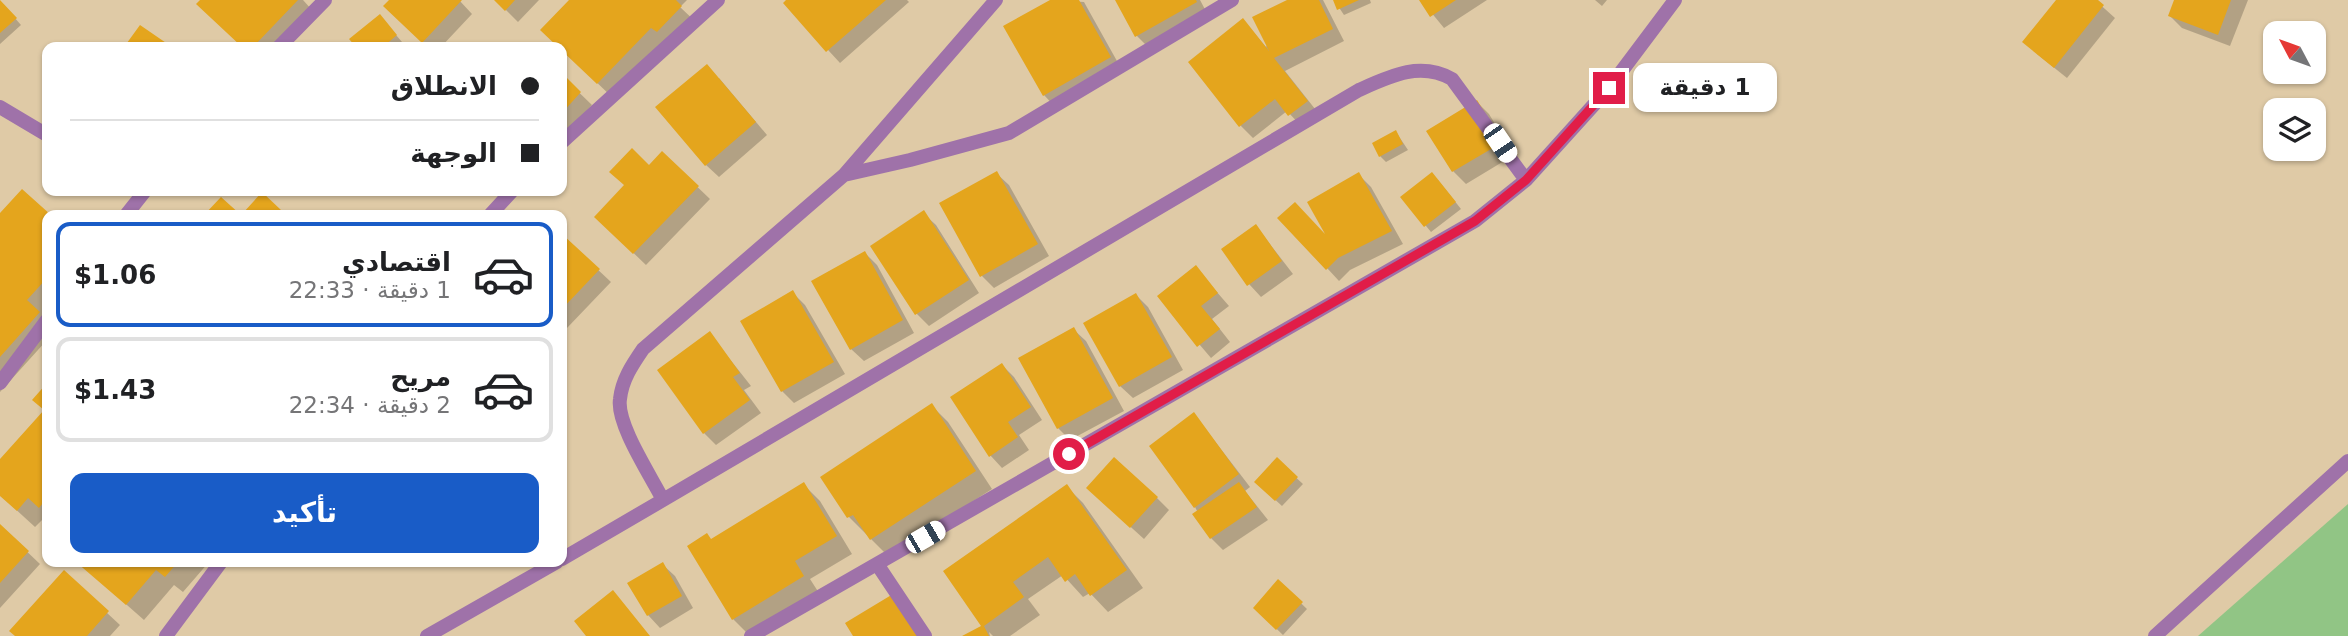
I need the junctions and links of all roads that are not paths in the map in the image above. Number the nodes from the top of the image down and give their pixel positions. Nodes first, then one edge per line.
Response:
1 (325, 0) edge
2 (718, 0) edge
3 (996, 0) edge
4 (1231, 0) edge
5 (1675, 0) edge
6 (284, 42) edge
7 (0, 107) edge
8 (42, 132) edge
9 (567, 137) edge
10 (844, 175) junction
11 (1526, 180) junction
12 (507, 196) edge
13 (495, 210) edge
14 (42, 327) edge
15 (0, 383) edge
16 (2348, 461) edge
17 (663, 499) junction
18 (567, 557) edge
19 (877, 564) junction
20 (217, 567) edge
21 (549, 567) edge
22 (166, 636) edge
23 (427, 636) edge
24 (751, 636) edge
25 (925, 636) edge
26 (2155, 636) edge

1 - 6 street
2 - 9 street
3 - 10 street
4 - 10 street
5 - 11 street
7 - 8 street
10 - 17 street
11 - 17 street
11 - 19 street
12 - 13 street
14 - 15 street
16 - 26 street
17 - 18 street
19 - 24 street
19 - 25 street
20 - 22 street
21 - 23 street

